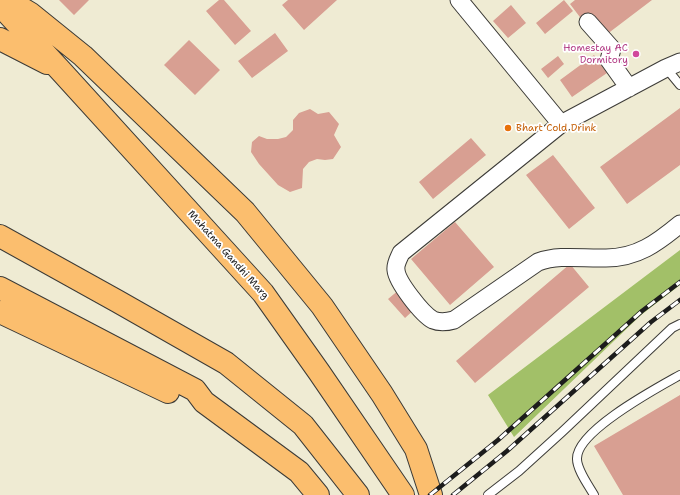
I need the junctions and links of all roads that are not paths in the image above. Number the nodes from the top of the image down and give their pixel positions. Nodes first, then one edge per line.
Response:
1 (8, 0) edge
2 (459, 0) edge
3 (0, 6) edge
4 (588, 22) dead end
5 (0, 39) edge
6 (673, 65) edge
7 (62, 71) junction
8 (680, 85) edge
9 (629, 88) junction
10 (561, 124) junction
11 (680, 224) edge
12 (0, 236) edge
13 (0, 288) edge
14 (0, 312) edge
15 (680, 324) edge
16 (680, 375) edge
17 (204, 402) junction
18 (355, 492) edge
19 (318, 495) edge
20 (402, 495) edge
21 (431, 495) edge
22 (488, 495) edge
23 (594, 495) edge

1 - 21 highway
2 - 10 street
3 - 7 highway, Mahatma Gandhi Marg
4 - 9 street
5 - 7 highway, Mahatma Gandhi Marg
6 - 8 lane
6 - 9 street
7 - 20 highway, Mahatma Gandhi Marg
9 - 10 street
10 - 11 street
12 - 18 highway
13 - 17 highway
14 - 17 highway
15 - 22 lane
16 - 23 lane
17 - 19 highway

